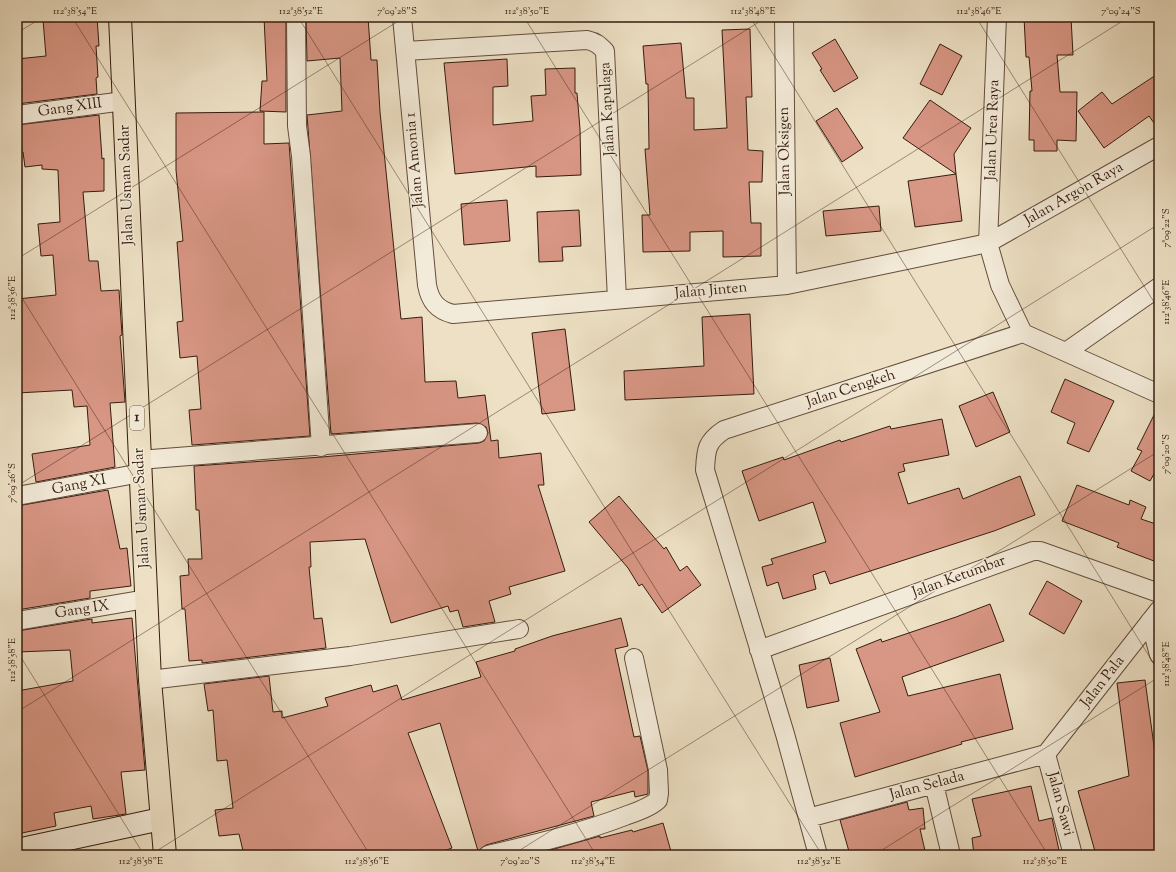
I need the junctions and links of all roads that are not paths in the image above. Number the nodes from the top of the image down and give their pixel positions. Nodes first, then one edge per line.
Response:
1 (120, 17) edge
2 (296, 17) edge
3 (402, 17) edge
4 (784, 17) edge
5 (997, 17) edge
6 (404, 51) junction
7 (124, 101) junction
8 (17, 116) edge
9 (1159, 146) edge
10 (988, 243) junction
11 (787, 285) junction
12 (1159, 287) edge
13 (617, 300) junction
14 (433, 302) joint
15 (1023, 332) junction
16 (1066, 352) junction
17 (1159, 394) edge
18 (478, 434) dead end
19 (321, 447) junction
20 (140, 467) junction
21 (17, 496) edge
22 (1159, 593) edge
23 (146, 599) junction
24 (1154, 616) edge
25 (17, 621) edge
26 (519, 630) dead end
27 (760, 650) junction
28 (1159, 655) edge
29 (634, 658) dead end
30 (150, 680) junction
31 (1046, 754) junction
32 (934, 784) junction
33 (808, 818) junction
34 (161, 819) junction
35 (17, 850) edge
36 (164, 855) edge
37 (488, 855) edge
38 (818, 855) edge
39 (951, 855) edge
40 (1073, 855) edge

1 - 7 highway, Jalan Usman Sadar / 1
2 - 19 street
3 - 6 street, Jalan Amonia 1
4 - 11 street, Jalan Oksigen
5 - 10 street, Jalan Urea Raya
6 - 13 street, Jalan Kapulaga
6 - 14 street, Jalan Amonia 1
7 - 8 street, Gang XIII
7 - 20 highway, Jalan Usman Sadar / 1
9 - 10 street, Jalan Argon Raya
10 - 11 street, Jalan Jinten
10 - 15 street, Jalan Urea Raya
11 - 13 street, Jalan Jinten
12 - 16 street
13 - 14 street, Jalan Jinten
15 - 16 street
15 - 27 street, Jalan Cengkeh
16 - 17 street
18 - 19 street, Gang XI
19 - 20 street, Gang XI
20 - 21 street, Gang XI
20 - 23 highway, Jalan Usman Sadar / 1
22 - 27 street, Jalan Ketumbar
23 - 25 street, Gang IX
23 - 30 highway, Jalan Usman Sadar / 1
24 - 28 street
24 - 31 street, Jalan Pala
26 - 30 street
27 - 33 street
29 - 37 street
30 - 34 highway, Jalan Usman Sadar / 1
31 - 32 street, Jalan Selada
31 - 40 street, Jalan Sawi
32 - 33 street, Jalan Selada
32 - 39 street
33 - 38 street
34 - 35 main road
34 - 36 highway, Jalan Usman Sadar / 1

